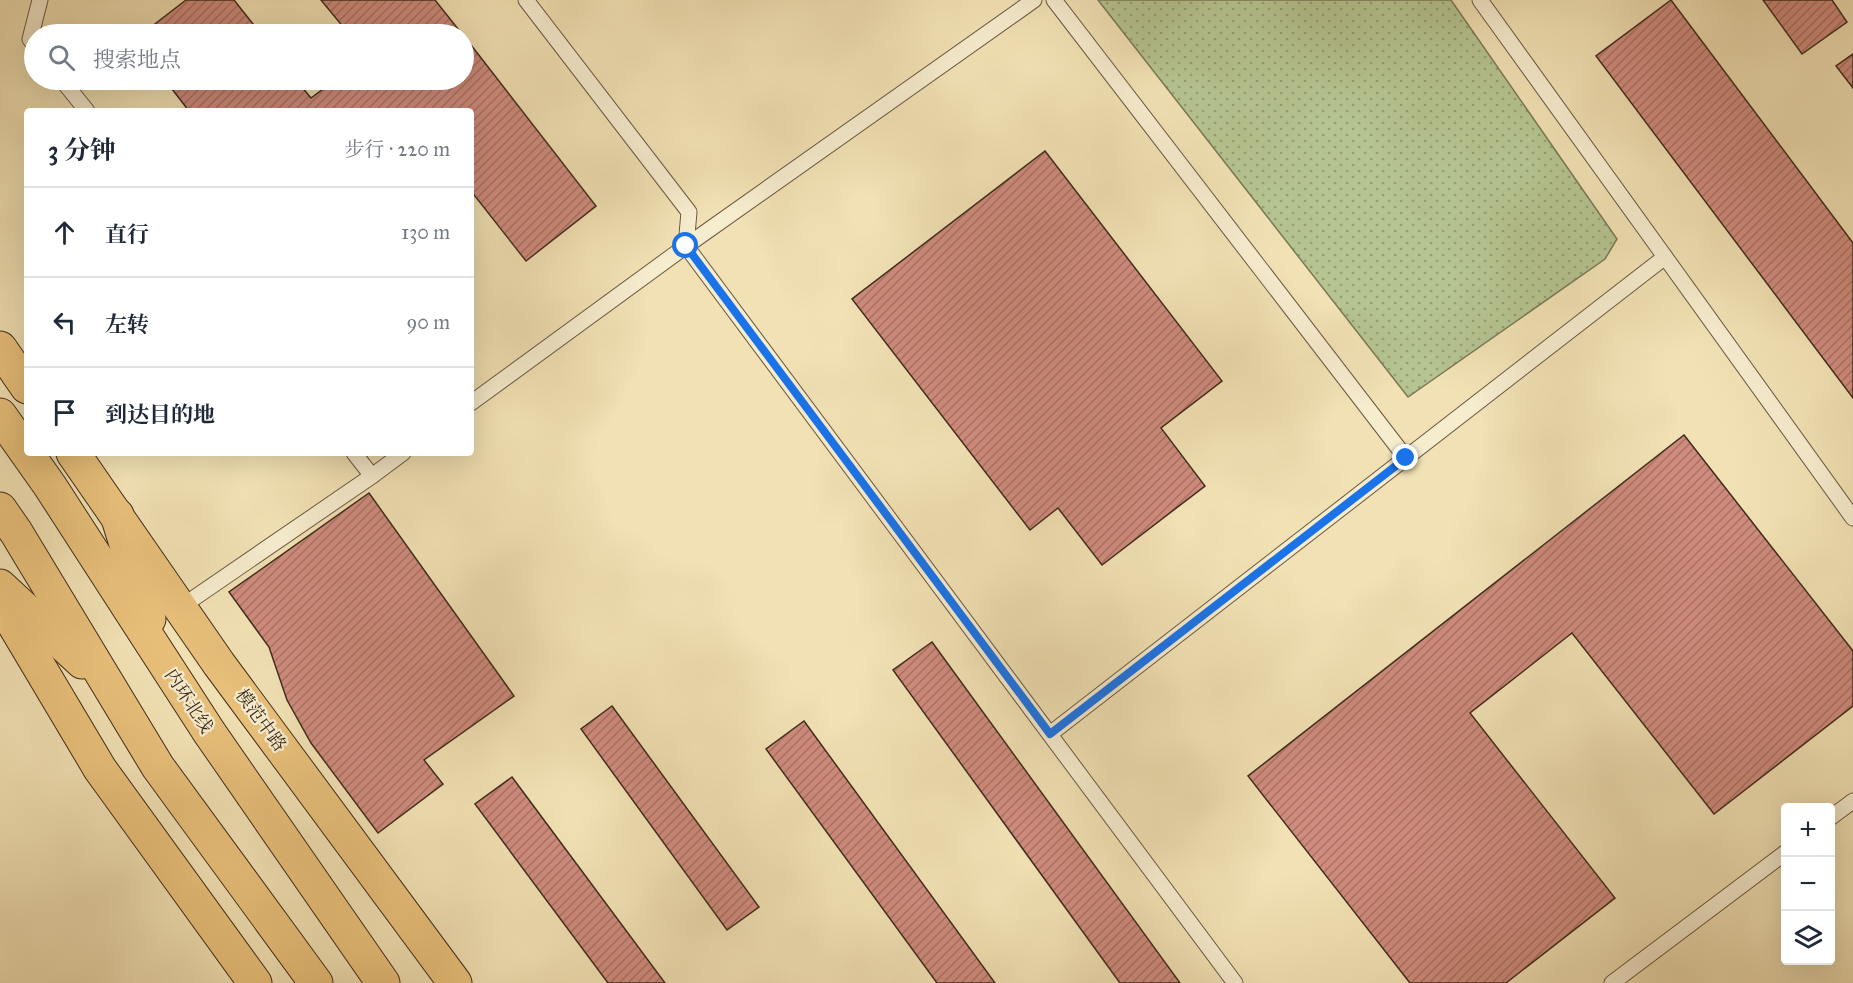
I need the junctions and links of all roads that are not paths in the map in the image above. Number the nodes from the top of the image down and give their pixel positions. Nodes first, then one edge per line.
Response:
1 (40, 0) edge
2 (526, 0) edge
3 (1034, 0) edge
4 (1054, 0) edge
5 (1480, 0) edge
6 (34, 24) edge
7 (70, 90) edge
8 (85, 108) edge
9 (686, 246) junction
10 (1665, 257) junction
11 (1, 350) edge
12 (24, 383) edge
13 (474, 401) edge
14 (0, 415) edge
15 (24, 449) edge
16 (29, 456) edge
17 (75, 456) edge
18 (356, 456) edge
19 (399, 456) edge
20 (1406, 458) junction
21 (372, 476) junction
22 (0, 509) edge
23 (117, 515) junction
24 (1853, 519) edge
25 (0, 586) edge
26 (0, 602) edge
27 (181, 607) junction
28 (161, 658) junction
29 (109, 687) junction
30 (1050, 734) junction
31 (1853, 801) edge
32 (1835, 814) edge
33 (1781, 855) edge
34 (255, 983) edge
35 (316, 983) edge
36 (383, 983) edge
37 (455, 983) edge
38 (1235, 983) edge
39 (1612, 983) edge

1 - 6 lane
2 - 9 lane
3 - 9 lane
4 - 20 lane
5 - 10 lane
7 - 8 lane
9 - 13 lane
9 - 30 lane
10 - 20 lane
10 - 24 lane
11 - 12 main road
14 - 15 main road, 内环北线
16 - 28 main road, 内环北线
17 - 23 main road, 模范中路
18 - 21 lane
19 - 21 lane
20 - 30 lane
21 - 27 lane
22 - 29 main road
23 - 27 main road, 模范中路
23 - 28 main road
25 - 29 main road
26 - 34 main road
27 - 37 main road, 模范中路
28 - 36 main road, 内环北线
29 - 35 main road
30 - 38 lane
31 - 32 lane
33 - 39 lane

